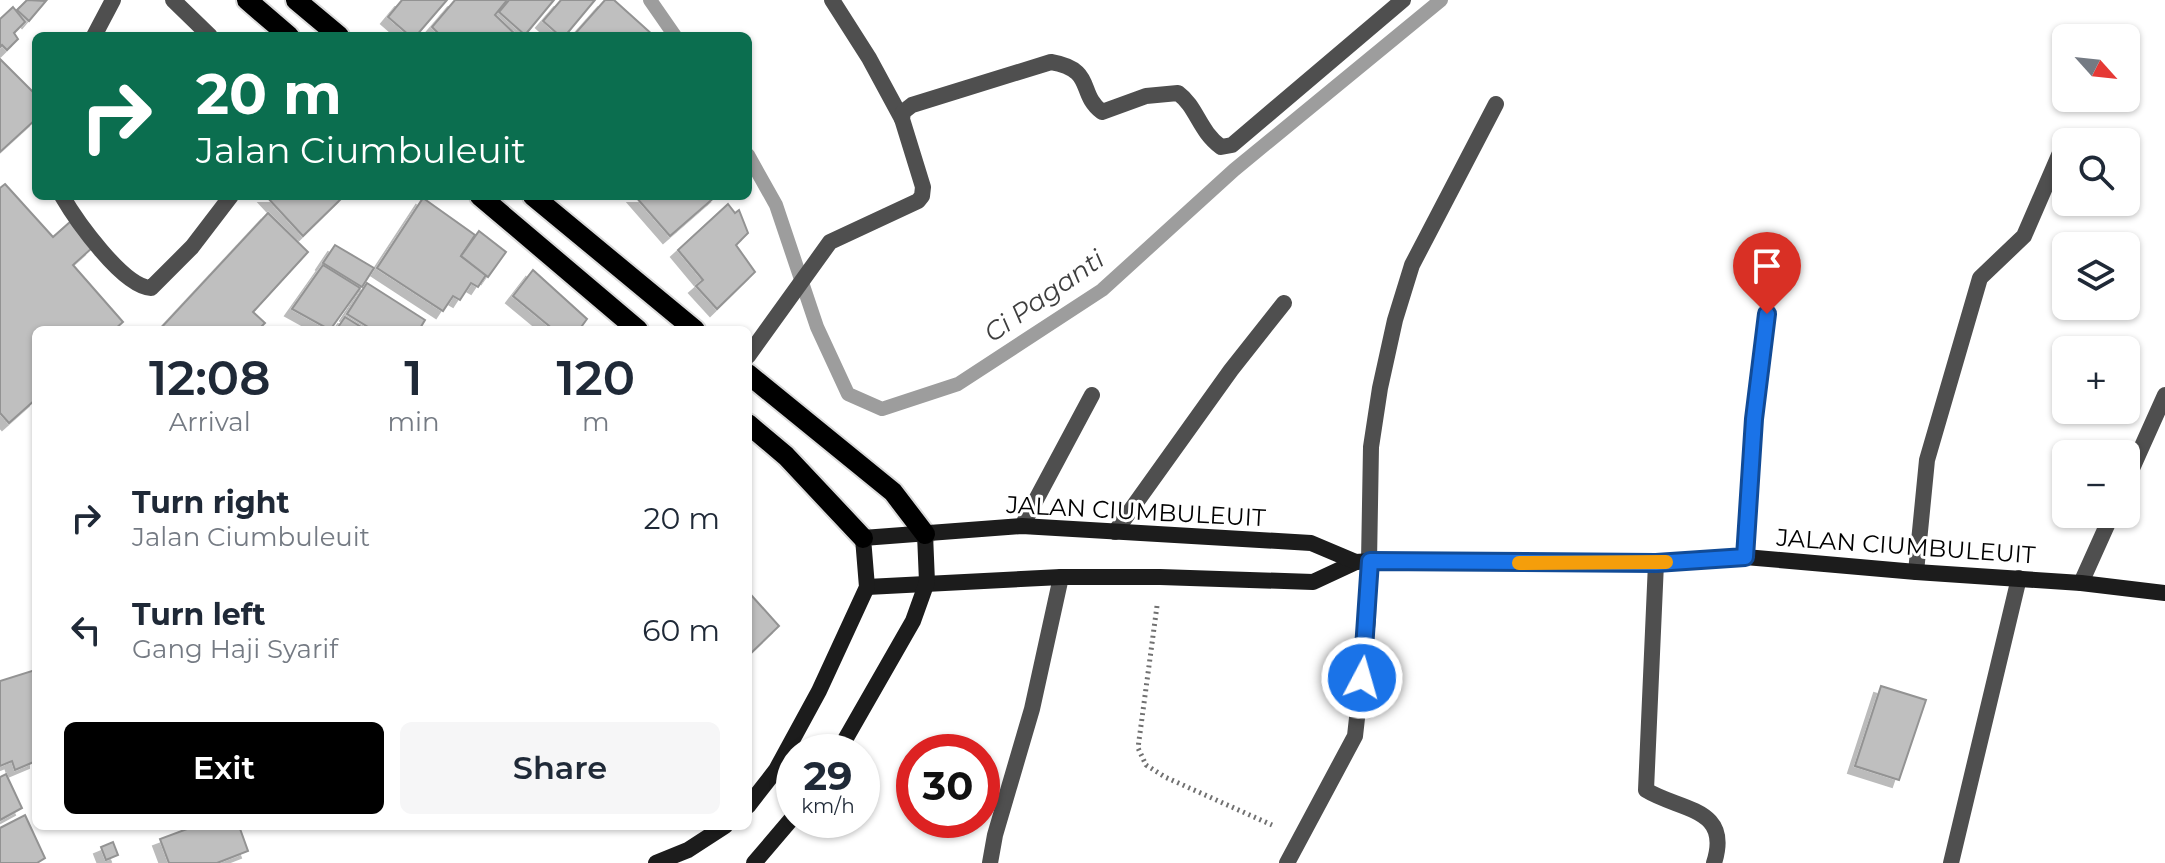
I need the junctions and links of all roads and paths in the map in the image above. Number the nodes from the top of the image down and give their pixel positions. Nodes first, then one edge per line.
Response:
1 (113, 0) edge
2 (173, 0) edge
3 (247, 0) edge
4 (296, 0) edge
5 (832, 0) edge
6 (1403, 0) edge
7 (96, 32) edge
8 (206, 32) edge
9 (284, 32) edge
10 (334, 32) edge
11 (1496, 104) dead end
12 (902, 119) junction
13 (2052, 171) edge
14 (65, 200) edge
15 (228, 200) edge
16 (485, 200) edge
17 (538, 200) edge
18 (1284, 303) dead end
19 (1767, 314) dead end
20 (633, 326) edge
21 (690, 326) edge
22 (752, 350) edge
23 (752, 377) edge
24 (1092, 395) dead end
25 (2165, 395) edge
26 (752, 427) edge
27 (2140, 451) edge
28 (1022, 526) junction
29 (2106, 528) edge
30 (1115, 532) junction
31 (925, 534) junction
32 (863, 538) junction
33 (1745, 557) junction
34 (1363, 562) junction
35 (1656, 563) junction
36 (1916, 572) junction
37 (1061, 577) junction
38 (1160, 577) junction
39 (2019, 578) junction
40 (927, 582) junction
41 (2081, 583) junction
42 (867, 587) junction
43 (2165, 593) edge
44 (848, 734) edge
45 (752, 800) edge
46 (719, 830) edge
47 (776, 837) edge
48 (1299, 838) junction
49 (656, 863) edge
50 (754, 863) edge
51 (990, 863) edge
52 (1287, 863) edge
53 (1714, 863) edge
54 (1951, 863) edge

1 - 7 street
2 - 8 street
3 - 9 main road
4 - 10 main road
5 - 12 street
6 - 12 street
11 - 34 street
12 - 22 street
13 - 36 street
14 - 15 street
16 - 20 main road
17 - 21 main road
18 - 30 street
19 - 33 street
23 - 31 main road
24 - 28 street
25 - 27 street
26 - 32 main road
28 - 30 main road, JALAN CIUMBULEUIT
28 - 31 main road, JALAN CIUMBULEUIT
29 - 41 street
30 - 34 main road, JALAN CIUMBULEUIT
31 - 32 main road, JALAN CIUMBULEUIT
31 - 40 main road
32 - 42 main road
33 - 35 main road, JALAN CIUMBULEUIT
33 - 36 main road, JALAN CIUMBULEUIT
34 - 35 main road, JALAN CIUMBULEUIT
34 - 38 main road, JALAN CIUMBULEUIT
34 - 48 street
35 - 53 street
36 - 39 main road, JALAN CIUMBULEUIT
37 - 38 main road, JALAN CIUMBULEUIT
37 - 40 main road, JALAN CIUMBULEUIT
37 - 51 street
38 - 48 path
39 - 41 main road, JALAN CIUMBULEUIT
39 - 54 street
40 - 42 main road, JALAN CIUMBULEUIT
40 - 44 main road
41 - 43 main road, JALAN CIUMBULEUIT
42 - 45 main road
46 - 49 main road
47 - 50 main road
48 - 52 street

